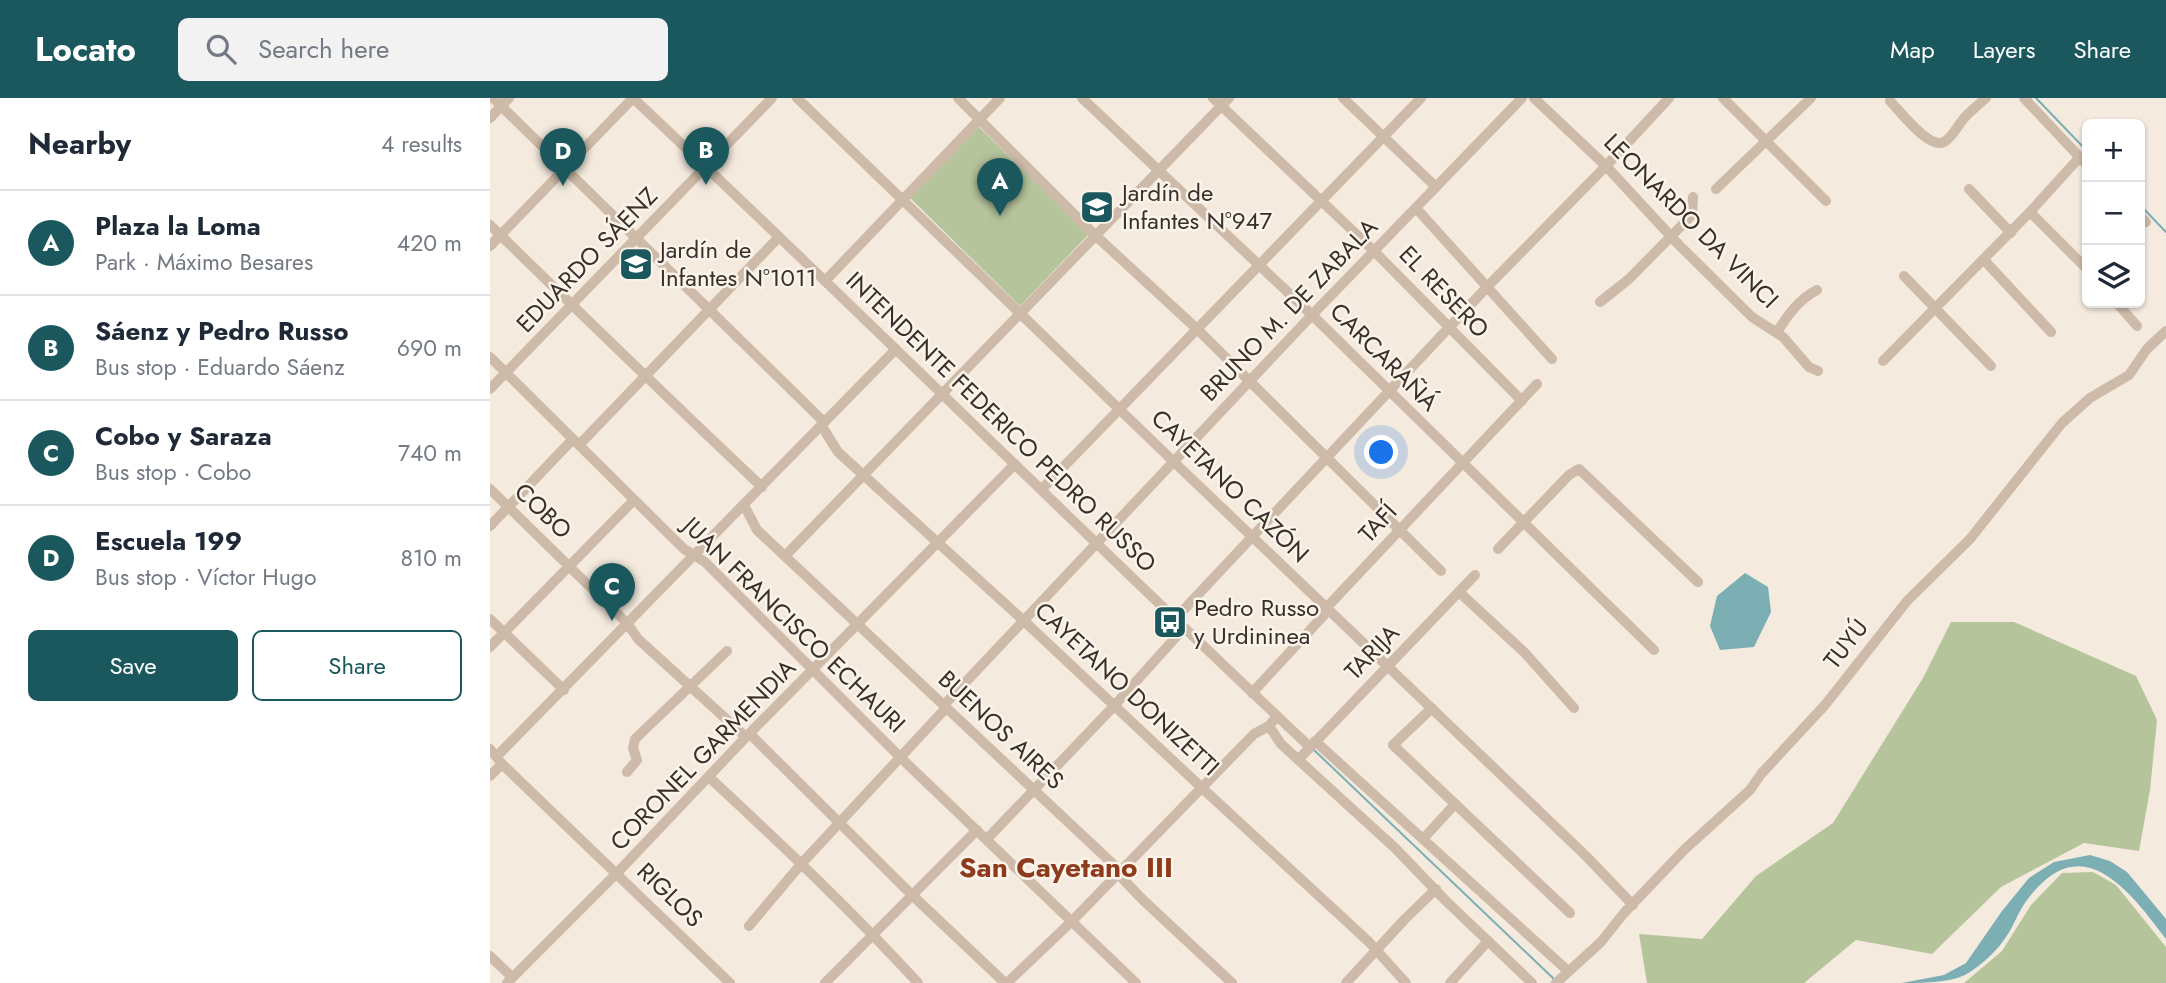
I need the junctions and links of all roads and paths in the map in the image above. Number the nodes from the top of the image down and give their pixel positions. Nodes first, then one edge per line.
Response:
1 (633, 98) edge
2 (772, 98) edge
3 (797, 98) edge
4 (958, 98) edge
5 (1000, 98) edge
6 (1082, 98) edge
7 (1213, 98) edge
8 (1343, 98) edge
9 (1421, 98) edge
10 (1522, 98) edge
11 (1534, 98) edge
12 (1669, 98) edge
13 (1723, 98) edge
14 (1811, 98) edge
15 (1986, 98) edge
16 (2024, 98) edge
17 (501, 101) edge
18 (1890, 101) dead end
19 (1225, 102) edge
20 (490, 118) edge
21 (980, 119) junction
22 (1384, 138) junction
23 (1766, 139) junction
24 (2082, 161) edge
25 (2082, 163) edge
26 (1606, 166) junction
27 (706, 167) junction
28 (565, 168) junction
29 (1158, 171) junction
30 (1436, 187) junction
31 (1716, 189) dead end
32 (1969, 189) dead end
33 (1693, 197) dead end
34 (903, 198) junction
35 (1826, 201) dead end
36 (1322, 202) junction
37 (1416, 208) junction
38 (2030, 212) junction
39 (490, 225) edge
40 (2011, 233) junction
41 (500, 235) junction
42 (1095, 235) junction
43 (1671, 236) junction
44 (779, 237) junction
45 (638, 239) junction
46 (490, 246) edge
47 (1374, 251) junction
48 (1984, 260) junction
49 (2082, 264) edge
50 (1259, 265) junction
51 (1905, 276) dead end
52 (825, 281) junction
53 (1488, 286) junction
54 (1817, 290) dead end
55 (1600, 302) dead end
56 (574, 305) junction
57 (2121, 308) edge
58 (709, 309) junction
59 (1936, 309) junction
60 (1020, 314) junction
61 (1312, 315) junction
62 (2137, 326) dead end
63 (1197, 329) junction
64 (1449, 329) junction
65 (2166, 331) edge
66 (1777, 332) junction
67 (2051, 332) dead end
68 (896, 349) junction
69 (490, 357) edge
70 (1552, 359) dead end
71 (1883, 361) dead end
72 (1991, 366) dead end
73 (1818, 371) dead end
74 (506, 373) junction
75 (646, 377) junction
76 (1249, 382) junction
77 (1537, 384) dead end
78 (490, 389) edge
79 (1389, 391) junction
80 (942, 392) junction
81 (1522, 401) junction
82 (1119, 409) junction
83 (823, 423) junction
84 (577, 442) junction
85 (1326, 457) junction
86 (1173, 461) junction
87 (1015, 464) junction
88 (1463, 464) junction
89 (862, 475) junction
90 (762, 487) junction
91 (490, 489) edge
92 (1042, 489) junction
93 (635, 500) junction
94 (744, 505) junction
95 (508, 507) junction
96 (1523, 523) junction
97 (490, 526) edge
98 (1399, 531) junction
99 (1252, 536) junction
100 (937, 543) junction
101 (1095, 544) junction
102 (1499, 549) dead end
103 (693, 555) junction
104 (786, 555) junction
105 (570, 566) junction
106 (1441, 571) dead end
107 (1475, 575) dead end
108 (1698, 582) dead end
109 (1459, 592) junction
110 (1327, 609) junction
111 (490, 619) edge
112 (1175, 619) junction
113 (1024, 621) junction
114 (627, 623) junction
115 (859, 625) junction
116 (1184, 628) junction
117 (504, 633) junction
118 (490, 647) edge
119 (1654, 650) dead end
120 (727, 651) dead end
121 (1387, 667) junction
122 (814, 670) junction
123 (690, 686) junction
124 (564, 690) junction
125 (1252, 693) junction
126 (1114, 706) junction
127 (945, 707) junction
128 (1432, 708) junction
129 (1574, 708) dead end
130 (1277, 716) junction
131 (1269, 726) junction
132 (748, 736) junction
133 (1313, 744) junction
134 (496, 756) edge
135 (901, 758) junction
136 (1299, 759) junction
137 (627, 772) dead end
138 (490, 776) edge
139 (709, 777) junction
140 (1200, 787) junction
141 (1034, 790) junction
142 (1455, 804) junction
143 (841, 824) junction
144 (977, 830) junction
145 (987, 839) junction
146 (1423, 839) junction
147 (802, 863) junction
148 (617, 873) junction
149 (1119, 873) junction
150 (1436, 889) junction
151 (911, 894) junction
152 (1633, 905) junction
153 (1570, 913) dead end
154 (1071, 922) junction
155 (749, 926) dead end
156 (873, 933) junction
157 (1488, 941) junction
158 (1377, 950) junction
159 (490, 956) edge
160 (1561, 978) edge
161 (510, 980) edge
162 (730, 983) edge
163 (825, 983) edge
164 (918, 983) edge
165 (1006, 983) edge
166 (1136, 983) edge
167 (1232, 983) edge
168 (1346, 983) edge
169 (1406, 983) edge
170 (1450, 983) edge
171 (1532, 983) edge

1 - 27 street, INTENDENTE FEDERICO PEDRO RUSSO
1 - 28 street
2 - 27 street, EDUARDO SÁENZ
3 - 34 street, CAYETANO CAZÓN
4 - 21 street
5 - 21 street
6 - 29 street, CARCARAÑÁ
7 - 19 street, EL RESERO
8 - 22 street
9 - 22 street
10 - 30 street, BRUNO M. DE ZABALA
11 - 26 street, LEONARDO DA VINCI
12 - 26 street
13 - 23 street
14 - 23 street
15 - 18 street
16 - 24 street
17 - 20 street
17 - 28 street, CAYETANO DONIZETTI
19 - 29 street
19 - 36 street, EL RESERO
21 - 34 street
21 - 42 street
22 - 30 street
22 - 36 street
23 - 31 street
23 - 35 street
25 - 38 street
26 - 43 street, LEONARDO DA VINCI
26 - 53 street
27 - 44 street, INTENDENTE FEDERICO PEDRO RUSSO
27 - 45 street, EDUARDO SÁENZ
28 - 41 street
28 - 45 street, CAYETANO DONIZETTI
29 - 42 street
29 - 50 street, CARCARAÑÁ
30 - 37 street, BRUNO M. DE ZABALA
32 - 40 street
33 - 43 street
34 - 52 street
34 - 60 street, CAYETANO CAZÓN
36 - 47 street, EL RESERO
36 - 50 street
37 - 47 street, BRUNO M. DE ZABALA
37 - 53 street
38 - 40 street
38 - 49 street
39 - 41 street
40 - 48 street
41 - 46 street
41 - 56 street
42 - 60 street
42 - 63 street
43 - 55 street
43 - 66 street, LEONARDO DA VINCI
44 - 52 street, INTENDENTE FEDERICO PEDRO RUSSO
44 - 58 street
45 - 56 street, EDUARDO SÁENZ
45 - 58 street, CAYETANO DONIZETTI
47 - 61 street, BRUNO M. DE ZABALA
47 - 64 street, EL RESERO
48 - 59 street
48 - 67 street
50 - 61 street, CARCARAÑÁ
50 - 63 street
51 - 59 street
52 - 68 street, INTENDENTE FEDERICO PEDRO RUSSO
53 - 64 street
53 - 70 street
54 - 66 street
56 - 74 street, EDUARDO SÁENZ
56 - 75 street
57 - 62 street
58 - 75 street
58 - 83 street, CAYETANO DONIZETTI
59 - 71 street
59 - 72 street
60 - 80 street
60 - 82 street, CAYETANO CAZÓN
61 - 76 street, BRUNO M. DE ZABALA
61 - 79 street, CARCARAÑÁ
63 - 76 street
63 - 82 street
64 - 79 street
64 - 81 street, EL RESERO
65 - 152 street, TUYÚ
66 - 73 street, LEONARDO DA VINCI
68 - 80 street, INTENDENTE FEDERICO PEDRO RUSSO
68 - 83 street
69 - 74 street, JUAN FRANCISCO ECHAURI
74 - 78 street, EDUARDO SÁENZ
74 - 84 street, JUAN FRANCISCO ECHAURI
75 - 84 street
75 - 90 street
76 - 85 street
76 - 86 street, BRUNO M. DE ZABALA
77 - 81 street, TAFÍ
79 - 85 street
79 - 88 street, CARCARAÑÁ
80 - 87 street, INTENDENTE FEDERICO PEDRO RUSSO
80 - 89 street
81 - 88 street, TAFÍ
82 - 86 street, CAYETANO CAZÓN
82 - 92 street
83 - 89 street, CAYETANO DONIZETTI
83 - 90 street
84 - 93 street, JUAN FRANCISCO ECHAURI
84 - 95 street
85 - 98 street
85 - 99 street
86 - 99 street, CAYETANO CAZÓN
86 - 101 street, BRUNO M. DE ZABALA
87 - 92 street, INTENDENTE FEDERICO PEDRO RUSSO
87 - 100 street, CORONEL GARMENDIA
88 - 96 street, CARCARAÑÁ
88 - 98 street, TAFÍ
89 - 100 street, CAYETANO DONIZETTI
89 - 104 street
90 - 94 street
91 - 95 street, COBO
92 - 101 street, INTENDENTE FEDERICO PEDRO RUSSO
93 - 103 street, JUAN FRANCISCO ECHAURI
93 - 105 street
94 - 103 street
94 - 104 street, BUENOS AIRES
95 - 97 street
95 - 105 street, COBO
96 - 102 street
96 - 108 street
96 - 119 street, CARCARAÑÁ
98 - 106 street
98 - 110 street, TAFÍ
99 - 110 street, CAYETANO CAZÓN
99 - 112 street
100 - 113 street, CAYETANO DONIZETTI
100 - 115 street, CORONEL GARMENDIA
101 - 112 street, INTENDENTE FEDERICO PEDRO RUSSO
101 - 113 street, BRUNO M. DE ZABALA
103 - 114 street
103 - 122 street, JUAN FRANCISCO ECHAURI
104 - 115 street, BUENOS AIRES
105 - 114 street, COBO
105 - 117 street
107 - 109 street, TARIJA
109 - 121 street, TARIJA
109 - 129 street
110 - 121 street, CAYETANO CAZÓN
110 - 125 street, TAFÍ
111 - 117 street
112 - 116 street, INTENDENTE FEDERICO PEDRO RUSSO
113 - 126 street, CAYETANO DONIZETTI
113 - 127 street, BRUNO M. DE ZABALA
114 - 123 street, COBO
114 - 124 street
115 - 122 street, CORONEL GARMENDIA
115 - 127 street, BUENOS AIRES
116 - 125 street, INTENDENTE FEDERICO PEDRO RUSSO
116 - 126 street
117 - 118 street
117 - 124 street
120 - 123 street
121 - 128 street, CAYETANO CAZÓN
121 - 133 street, TARIJA
122 - 132 street, CORONEL GARMENDIA
122 - 135 street, JUAN FRANCISCO ECHAURI
123 - 132 street, COBO
123 - 137 street
124 - 134 street
125 - 130 street, INTENDENTE FEDERICO PEDRO RUSSO
126 - 140 street, CAYETANO DONIZETTI
126 - 141 street
127 - 135 street
127 - 141 street, BUENOS AIRES
128 - 142 street
128 - 152 street, CAYETANO CAZÓN
130 - 131 street
130 - 133 street, INTENDENTE FEDERICO PEDRO RUSSO
131 - 136 street
131 - 140 street
132 - 139 street, CORONEL GARMENDIA
132 - 143 street, COBO
133 - 136 street, TARIJA
133 - 146 street, INTENDENTE FEDERICO PEDRO RUSSO
134 - 138 street
134 - 148 street, RIGLOS
135 - 143 street
135 - 144 street, JUAN FRANCISCO ECHAURI
136 - 150 street
139 - 147 street
139 - 148 street, CORONEL GARMENDIA
140 - 149 street
140 - 158 street, CAYETANO DONIZETTI
141 - 145 street
141 - 149 street, BUENOS AIRES
142 - 146 street
142 - 153 street
143 - 147 street
143 - 151 street, COBO
144 - 145 street, JUAN FRANCISCO ECHAURI
144 - 151 street
145 - 154 street, JUAN FRANCISCO ECHAURI
146 - 160 street, INTENDENTE FEDERICO PEDRO RUSSO
147 - 155 street
147 - 156 street
148 - 161 street, CORONEL GARMENDIA
148 - 162 street, RIGLOS
149 - 154 street
149 - 167 street, BUENOS AIRES
150 - 157 street
150 - 158 street
151 - 156 street
151 - 165 street, COBO
152 - 160 street, TUYÚ
154 - 165 street
154 - 166 street, JUAN FRANCISCO ECHAURI
156 - 163 street
156 - 164 street
157 - 170 street
157 - 171 street
158 - 168 street
158 - 169 street, CAYETANO DONIZETTI
159 - 161 street

